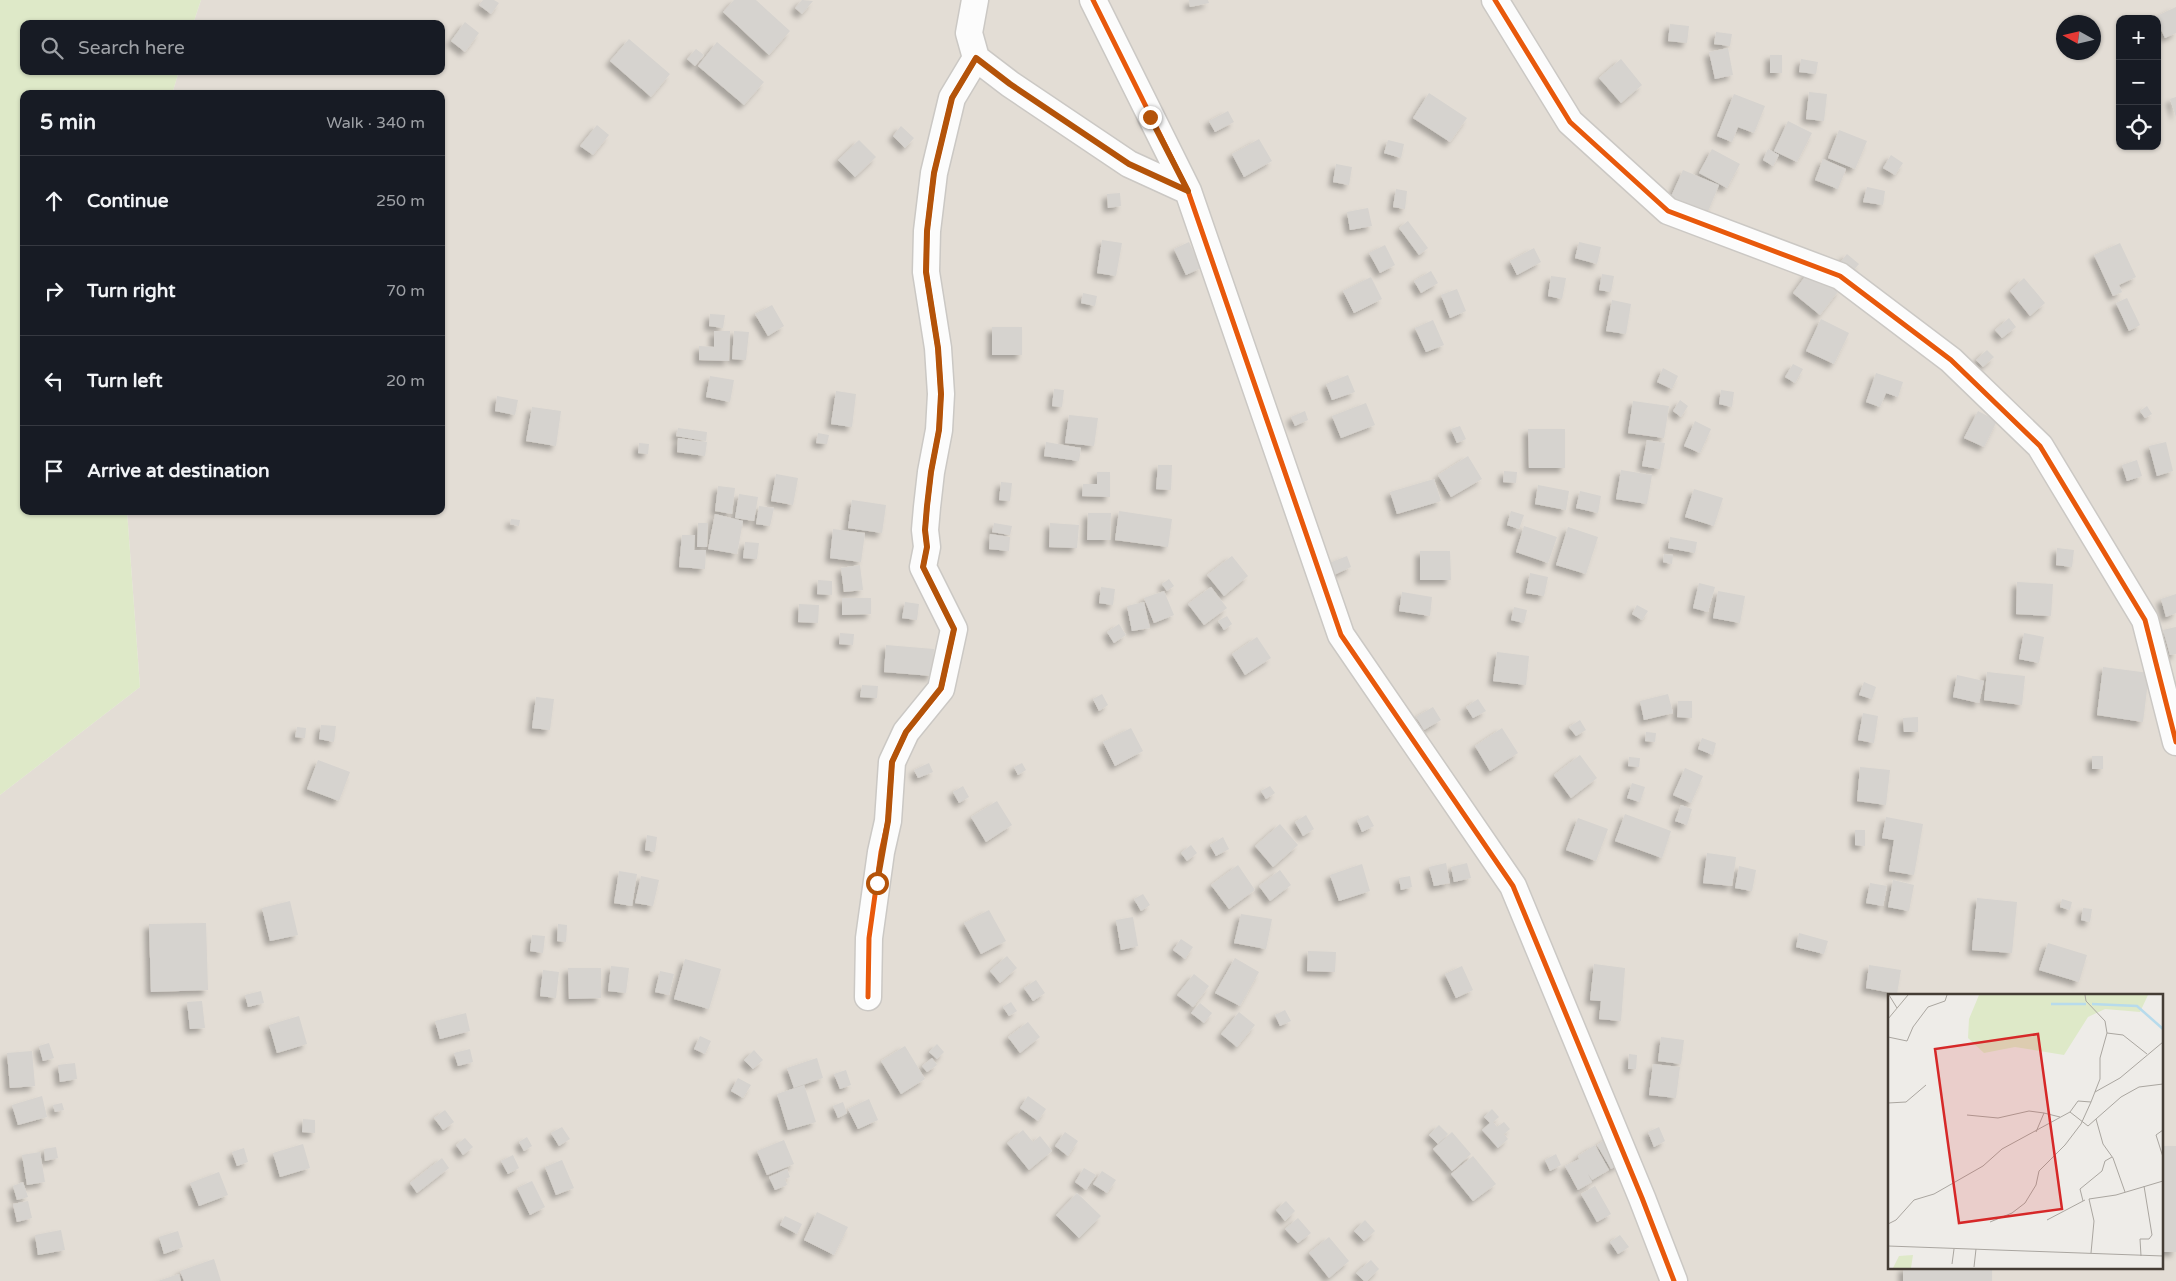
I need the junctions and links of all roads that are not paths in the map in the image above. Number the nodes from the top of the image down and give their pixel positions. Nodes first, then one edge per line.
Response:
1 (975, 0) edge
2 (1093, 0) edge
3 (1495, 0) edge
4 (976, 58) junction
5 (1188, 191) junction
6 (2176, 742) edge
7 (868, 997) dead end
8 (1674, 1281) edge

1 - 4 street
2 - 5 street
3 - 6 street
4 - 5 street
4 - 7 street
5 - 8 street

